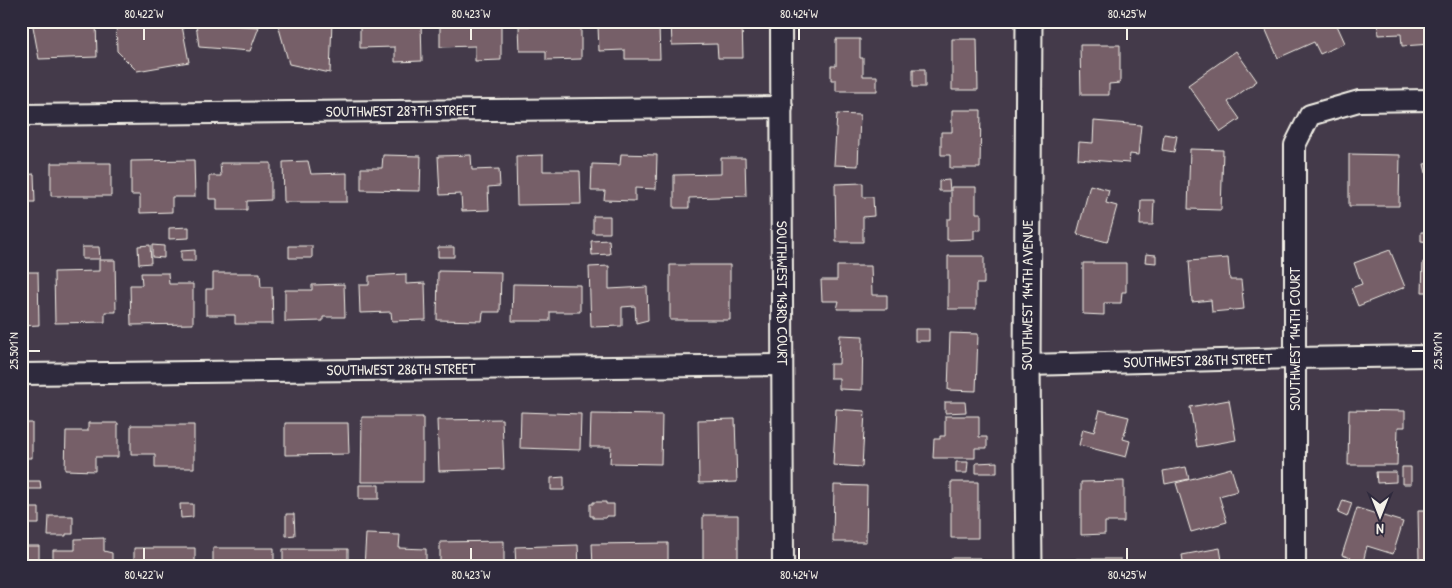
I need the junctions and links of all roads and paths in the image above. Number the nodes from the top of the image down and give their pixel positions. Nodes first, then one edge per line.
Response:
1 (781, 21) edge
2 (1028, 21) edge
3 (1431, 100) edge
4 (782, 107) junction
5 (21, 115) edge
6 (1431, 356) edge
7 (1295, 358) junction
8 (781, 365) junction
9 (1027, 365) junction
10 (21, 374) edge
11 (783, 567) edge
12 (1028, 567) edge
13 (1295, 567) edge

1 - 4 street, SOUTHWEST 143RD COURT
2 - 9 street, SOUTHWEST 144TH AVENUE
3 - 7 street, SOUTHWEST 144TH COURT
4 - 5 street, SOUTHWEST 287TH STREET
4 - 8 street, SOUTHWEST 143RD COURT
6 - 7 street, SOUTHWEST 286TH STREET
7 - 9 street, SOUTHWEST 286TH STREET
7 - 13 street, SOUTHWEST 144TH COURT
8 - 10 street, SOUTHWEST 286TH STREET
8 - 11 street, SOUTHWEST 143RD COURT
9 - 12 street, SOUTHWEST 144TH AVENUE

